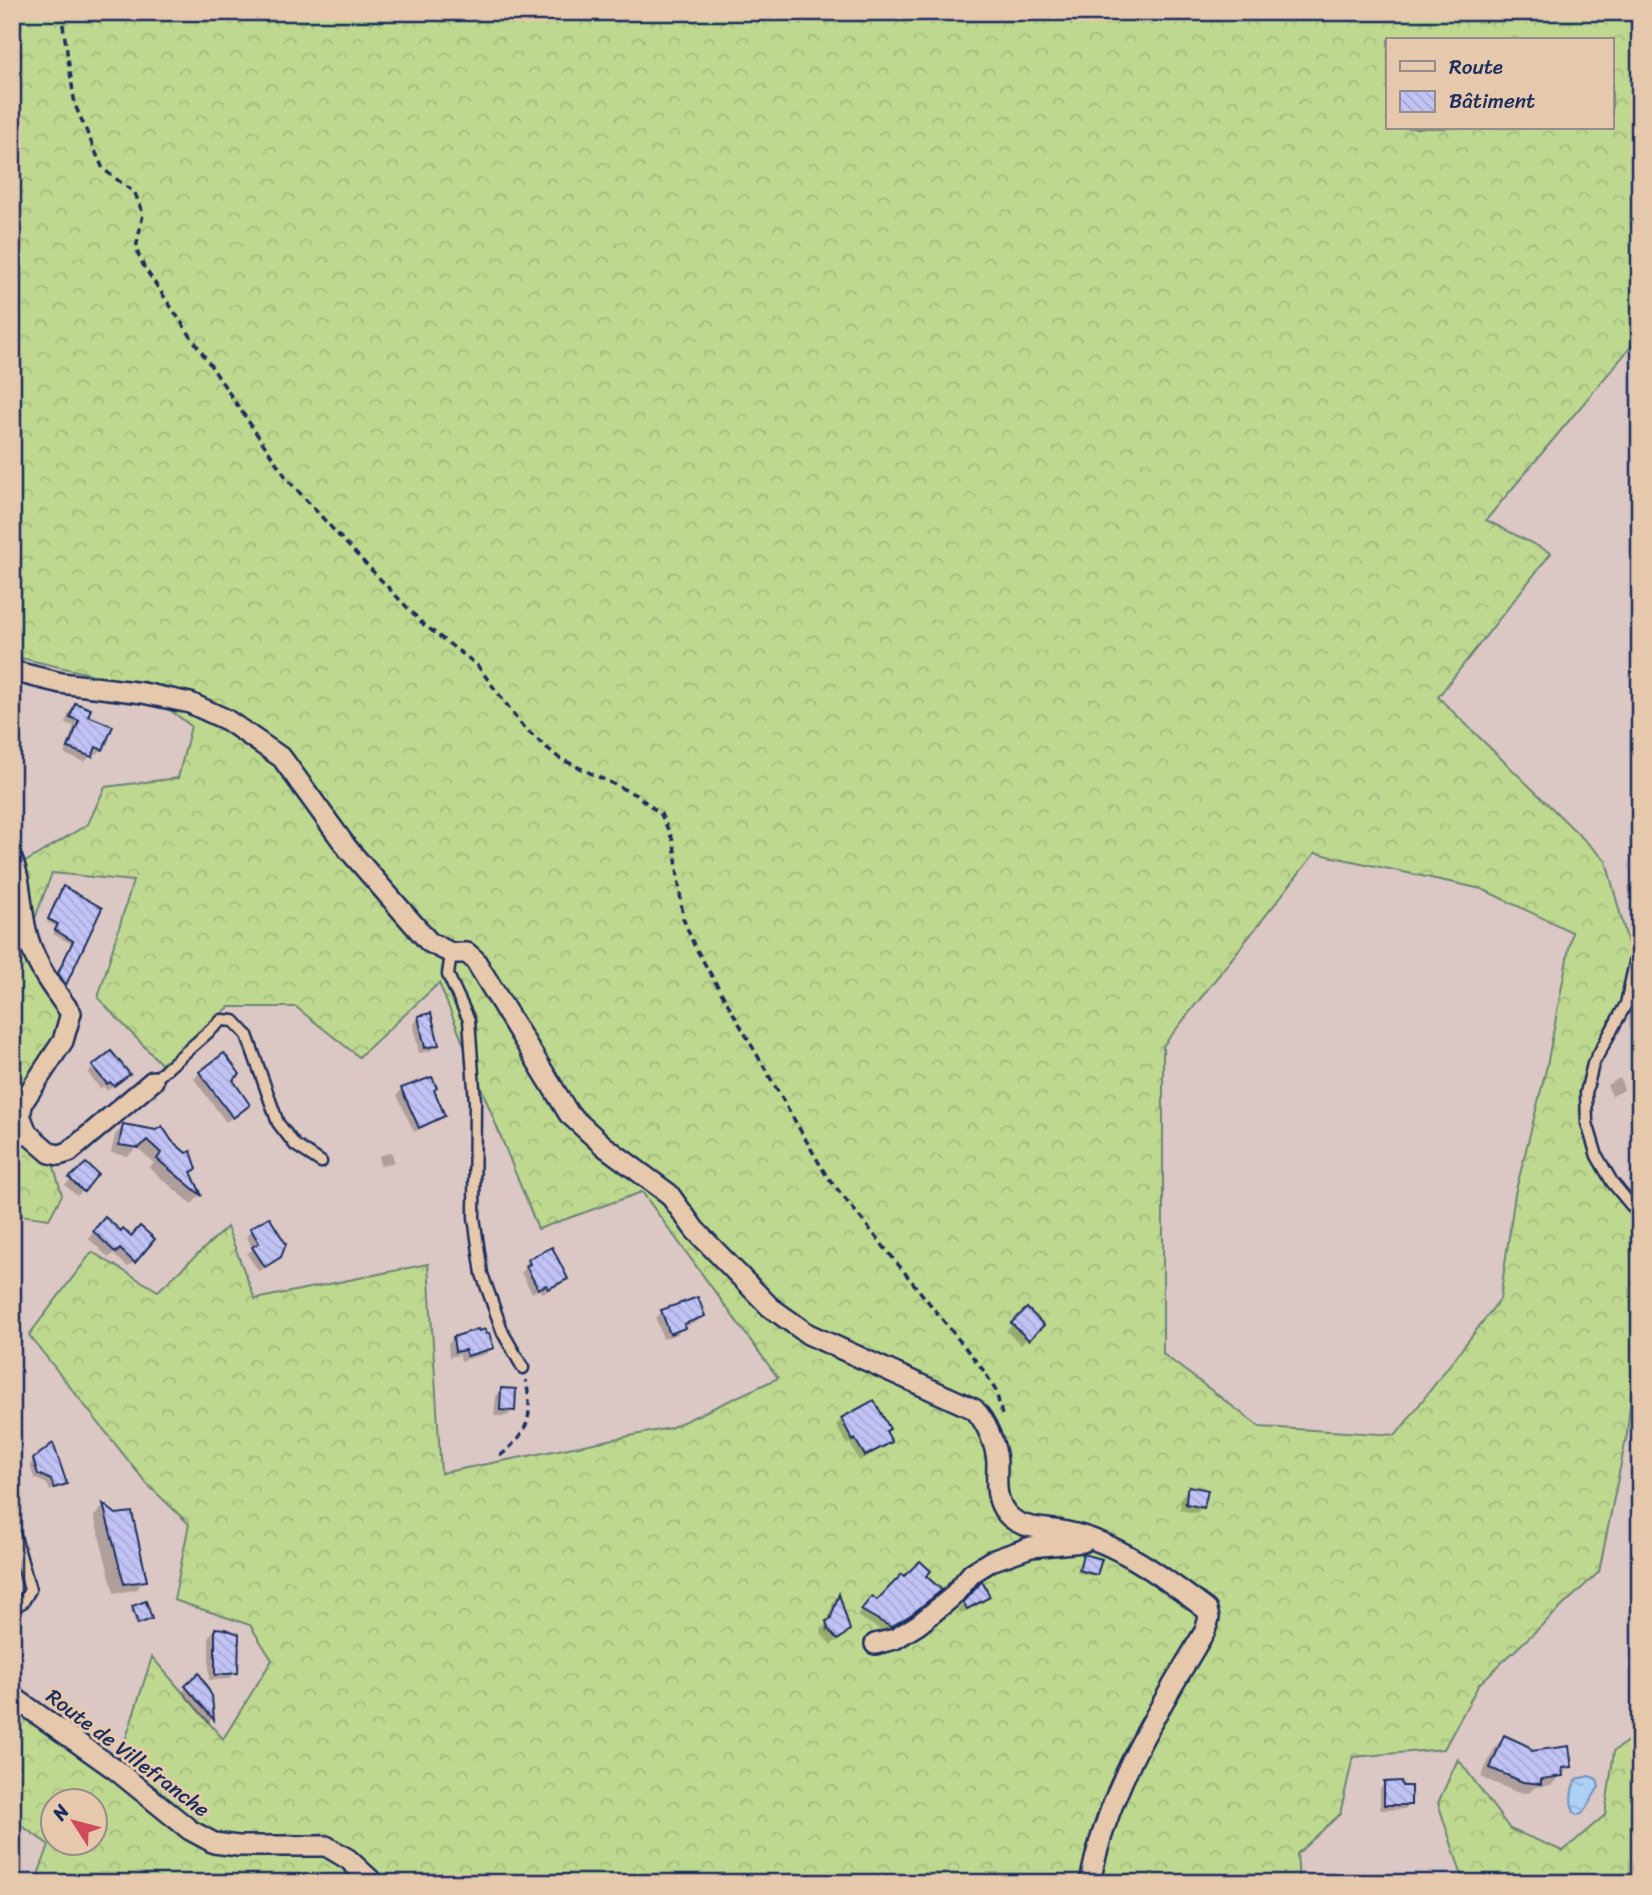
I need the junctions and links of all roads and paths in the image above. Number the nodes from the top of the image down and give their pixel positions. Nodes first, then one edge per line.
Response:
1 (61, 12) edge
2 (12, 671) edge
3 (12, 859) edge
4 (1640, 951) edge
5 (451, 953) junction
6 (153, 1081) joint
7 (321, 1162) dead end
8 (1640, 1216) edge
9 (523, 1368) joint
10 (1003, 1429) dead end
11 (500, 1456) dead end
12 (12, 1527) edge
13 (1086, 1537) junction
14 (12, 1608) edge
15 (875, 1644) dead end
16 (12, 1696) edge
17 (374, 1883) edge
18 (1090, 1883) edge

1 - 10 path
2 - 5 street
3 - 6 street
4 - 8 lane
5 - 9 lane
5 - 13 street
6 - 7 lane
9 - 11 path
12 - 14 lane
13 - 15 street
13 - 18 street
16 - 17 street, Route de Villefranche

